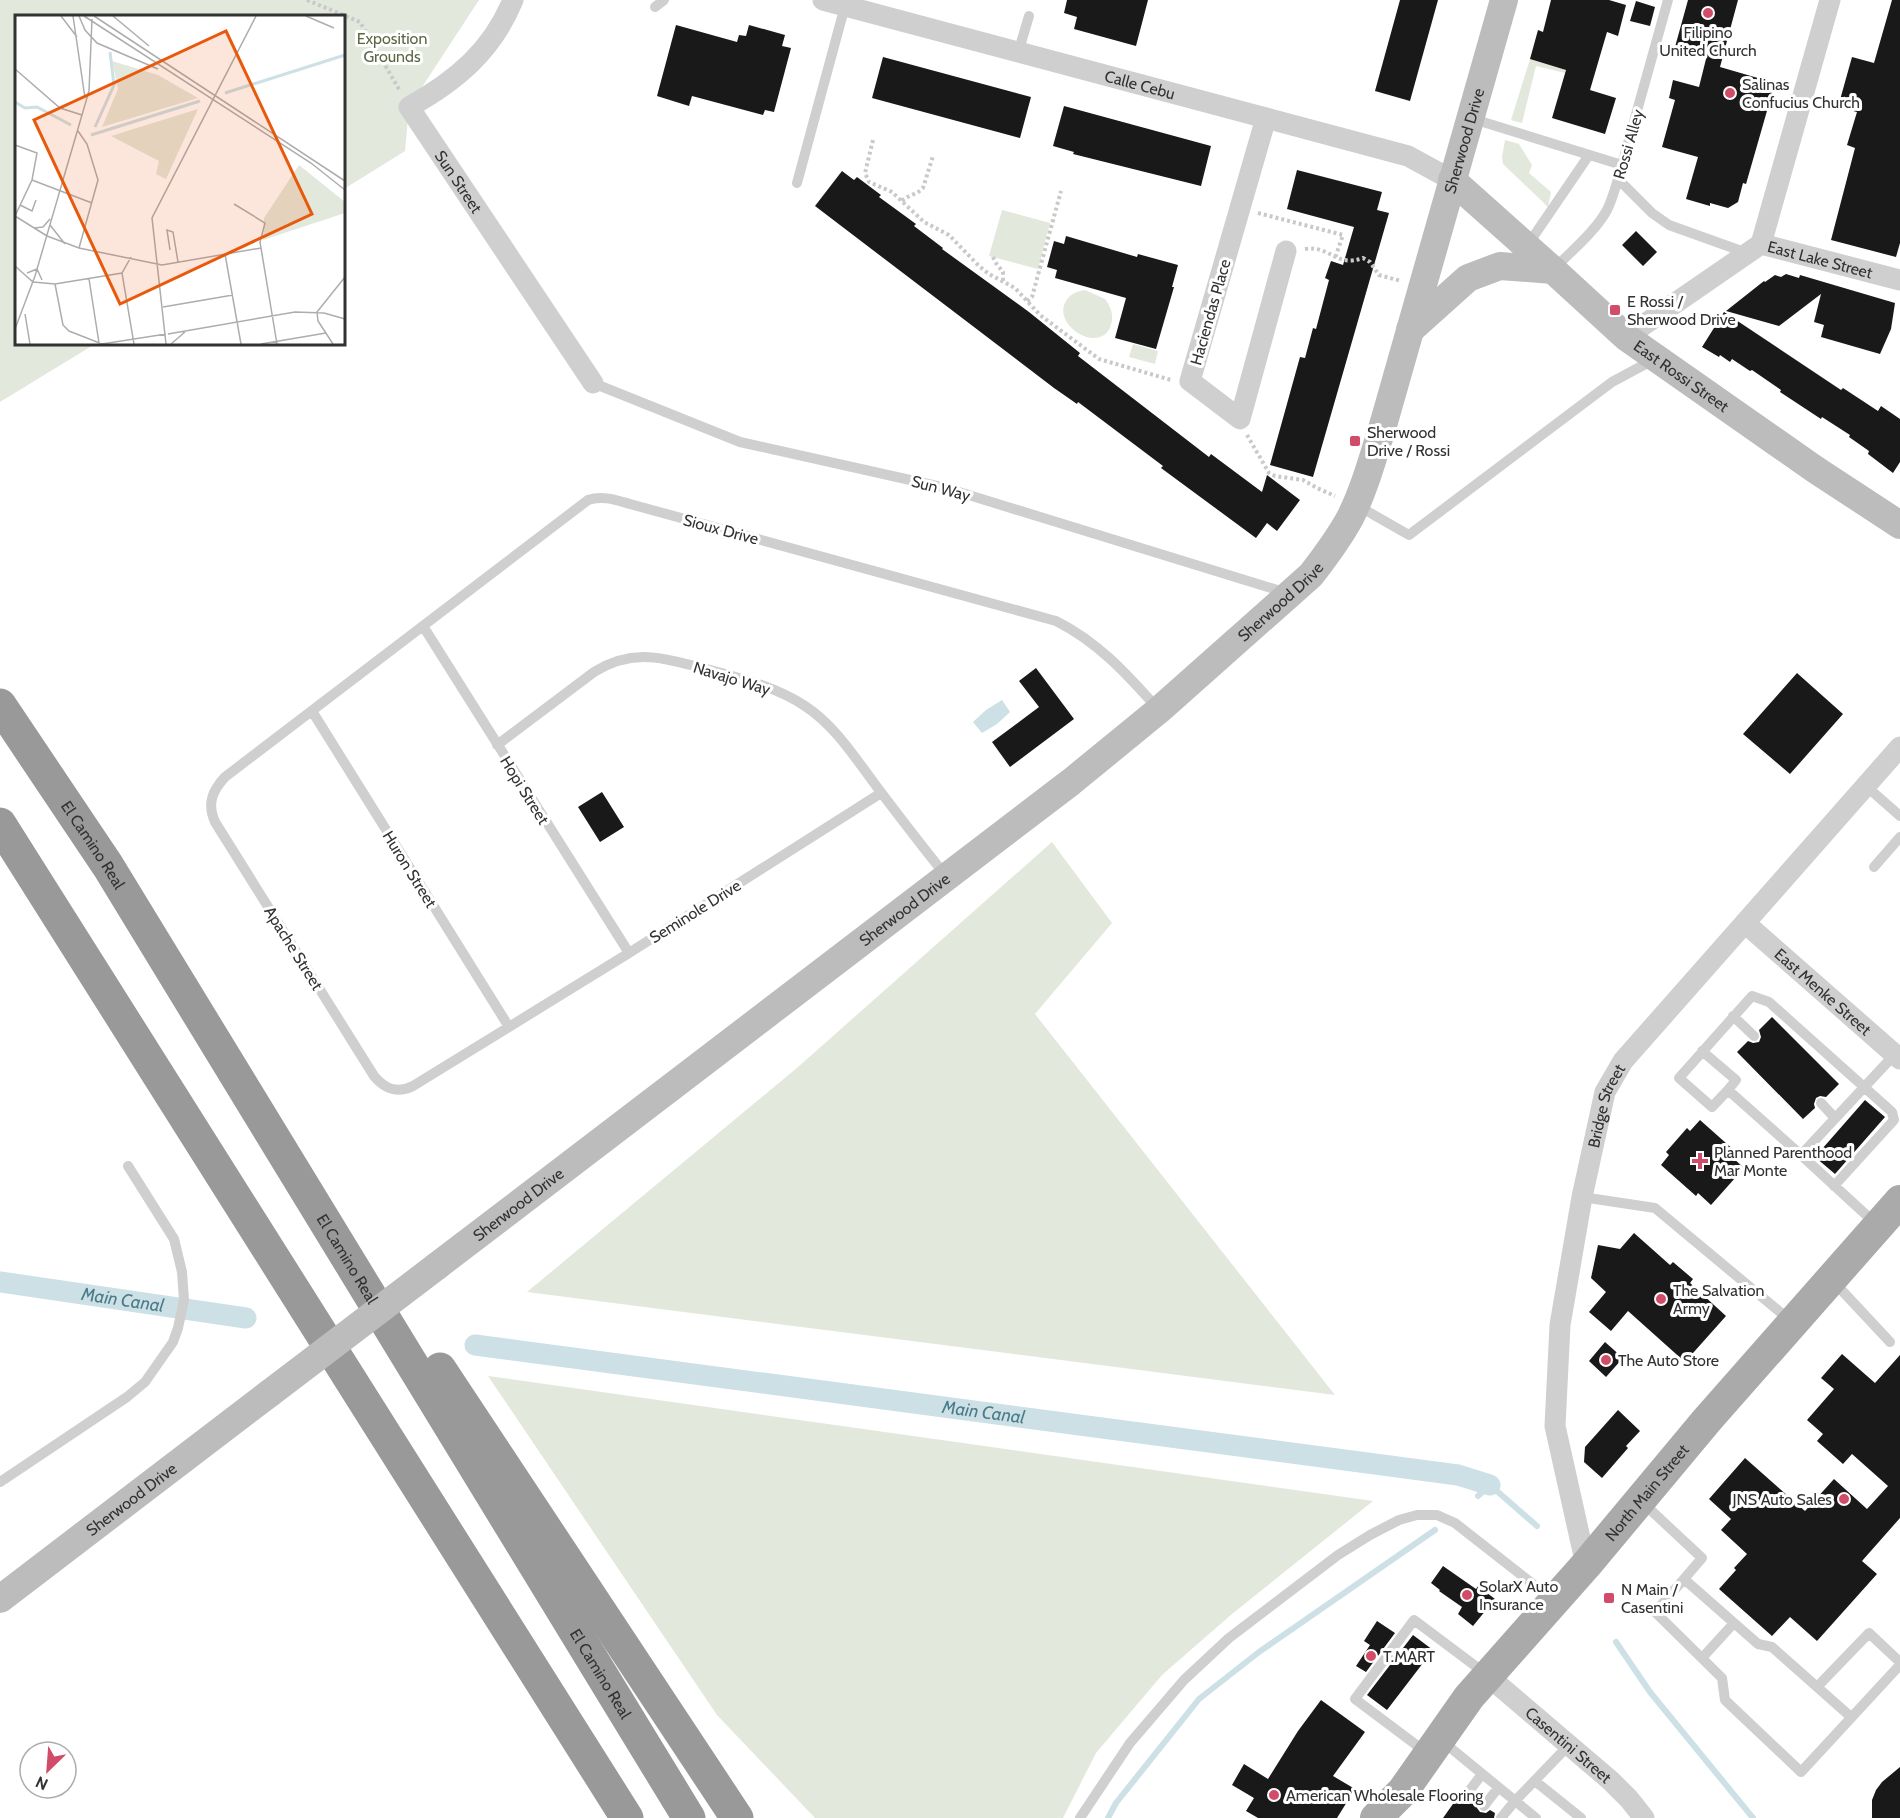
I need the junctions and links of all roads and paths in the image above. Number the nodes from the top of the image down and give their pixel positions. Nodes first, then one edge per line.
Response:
1 (307, 0) edge
2 (513, 0) edge
3 (823, 0) edge
4 (1504, 0) edge
5 (1668, 0) edge
6 (1830, 0) edge
7 (849, 5) edge
8 (343, 15) edge
9 (345, 16) edge
10 (1029, 16) dead end
11 (1018, 53) junction
12 (409, 107) junction
13 (1266, 118) junction
14 (1470, 118) junction
15 (873, 140) dead end
16 (1588, 155) junction
17 (933, 156) dead end
18 (1622, 165) junction
19 (1618, 178) junction
20 (1452, 180) junction
21 (797, 183) dead end
22 (1061, 191) dead end
23 (903, 201) junction
24 (1240, 208) junction
25 (1526, 246) junction
26 (1754, 249) junction
27 (1286, 251) joint
28 (993, 257) dead end
29 (1335, 258) junction
30 (1553, 270) junction
31 (1900, 280) edge
32 (1003, 281) junction
33 (1422, 286) junction
34 (1027, 301) junction
35 (1410, 330) junction
36 (1626, 338) junction
37 (1655, 358) junction
38 (1190, 381) junction
39 (593, 383) joint
40 (1240, 419) junction
41 (1355, 505) junction
42 (1900, 525) edge
43 (1290, 594) junction
44 (423, 626) junction
45 (0, 705) edge
46 (1159, 710) junction
47 (312, 711) junction
48 (497, 745) junction
49 (1900, 747) edge
50 (1866, 786) junction
51 (881, 793) junction
52 (1900, 816) edge
53 (0, 824) edge
54 (1900, 837) edge
55 (108, 866) junction
56 (1874, 867) dead end
57 (947, 878) junction
58 (1745, 923) junction
59 (628, 953) junction
60 (1733, 1016) junction
61 (508, 1027) junction
62 (1754, 1036) dead end
63 (1702, 1051) junction
64 (1898, 1054) edge
65 (1863, 1088) junction
66 (1728, 1089) junction
67 (1821, 1103) dead end
68 (1843, 1115) junction
69 (1801, 1155) junction
70 (128, 1166) dead end
71 (1834, 1186) junction
72 (1582, 1197) junction
73 (1900, 1201) edge
74 (1878, 1226) junction
75 (1830, 1279) junction
76 (1792, 1322) junction
77 (1890, 1342) dead end
78 (0, 1482) edge
79 (1640, 1500) junction
80 (1586, 1565) junction
81 (1684, 1579) junction
82 (0, 1599) edge
83 (1554, 1601) junction
84 (1734, 1623) junction
85 (1702, 1658) junction
86 (1900, 1663) edge
87 (536, 1672) junction
88 (1488, 1676) junction
89 (1817, 1687) junction
90 (1851, 1717) junction
91 (1569, 1745) junction
92 (1433, 1746) junction
93 (1482, 1774) junction
94 (1535, 1781) junction
95 (1498, 1788) junction
96 (1467, 1794) dead end
97 (1515, 1801) junction
98 (1400, 1804) edge
99 (1484, 1806) dead end
100 (606, 1818) edge
101 (627, 1818) edge
102 (688, 1818) edge
103 (737, 1818) edge
104 (1080, 1818) edge
105 (1376, 1818) edge
106 (1502, 1818) edge
107 (1536, 1818) edge
108 (1581, 1818) edge
109 (1643, 1818) edge

1 - 8 path
2 - 12 street
3 - 7 street, Calle Cebu
4 - 14 main road, Sherwood Drive
5 - 18 lane, Rossi Alley
6 - 26 street
7 - 11 street, Calle Cebu
7 - 21 lane
9 - 12 path
10 - 11 lane
11 - 13 street, Calle Cebu
12 - 39 street, Sun Street
13 - 20 street, Calle Cebu
13 - 24 street, Haciendas Place
14 - 16 lane
14 - 20 main road, Sherwood Drive
15 - 23 path
16 - 18 lane
16 - 25 lane
17 - 23 path
18 - 19 lane, Rossi Alley
19 - 26 lane
19 - 30 lane, Rossi Alley
20 - 25 main road, East Rossi Street
20 - 33 main road, Sherwood Drive
22 - 34 path
23 - 32 path
24 - 29 path
24 - 38 street, Haciendas Place
25 - 30 main road, East Rossi Street
26 - 31 street, East Lake Street
26 - 36 street, East Lake Street
27 - 29 path
27 - 40 street
28 - 32 path
29 - 33 path
30 - 35 main road
30 - 36 main road, East Rossi Street
32 - 34 path
33 - 35 main road, Sherwood Drive
34 - 38 path
35 - 41 main road, Sherwood Drive
36 - 37 main road, East Rossi Street
37 - 41 lane
37 - 42 main road, East Rossi Street
38 - 40 street, Haciendas Place
39 - 43 lane, Sun Way
40 - 41 path
41 - 43 main road, Sherwood Drive
43 - 46 main road, Sherwood Drive
44 - 46 lane, Sioux Drive
44 - 47 lane, Sioux Drive
44 - 48 lane, Hopi Street
45 - 55 highway, El Camino Real
46 - 57 main road, Sherwood Drive
47 - 61 lane, Huron Street
47 - 61 lane, Apache Street
48 - 51 lane, Navajo Way
48 - 59 lane, Hopi Street
49 - 50 street, Bridge Street
50 - 52 lane
50 - 58 street, Bridge Street
51 - 57 lane, Navajo Way
51 - 59 lane, Seminole Drive
53 - 87 highway
54 - 56 lane
55 - 102 highway, El Camino Real
55 - 103 highway
57 - 82 main road, Sherwood Drive, bridge
58 - 64 street, East Menke Street
58 - 72 street, Bridge Street
59 - 61 lane, Seminole Drive
60 - 62 lane
60 - 63 lane
60 - 65 lane
63 - 66 lane
63 - 66 lane
64 - 65 lane
65 - 68 lane
65 - 71 lane
66 - 69 lane
67 - 68 lane
68 - 69 lane
69 - 71 lane
70 - 78 lane
71 - 74 lane
72 - 76 lane
72 - 80 street, Bridge Street
73 - 74 main road, North Main Street
74 - 75 main road, North Main Street
75 - 76 main road, North Main Street
75 - 77 lane
76 - 79 main road, North Main Street
79 - 80 main road, North Main Street
79 - 81 lane
80 - 83 main road, North Main Street
81 - 84 lane
81 - 85 lane
83 - 88 main road, North Main Street
83 - 104 lane
84 - 85 lane
84 - 89 lane
85 - 90 lane
86 - 89 lane
86 - 90 lane
87 - 100 highway
87 - 101 highway
88 - 91 street, Casentini Street
88 - 92 main road, North Main Street
88 - 92 lane
89 - 90 lane
91 - 94 lane
91 - 109 street, Casentini Street
92 - 93 lane
92 - 98 main road, North Main Street
93 - 95 lane
93 - 96 lane
94 - 97 lane
94 - 108 lane
95 - 97 lane
95 - 99 lane
97 - 106 lane
97 - 107 lane
98 - 105 main road, North Main Street

